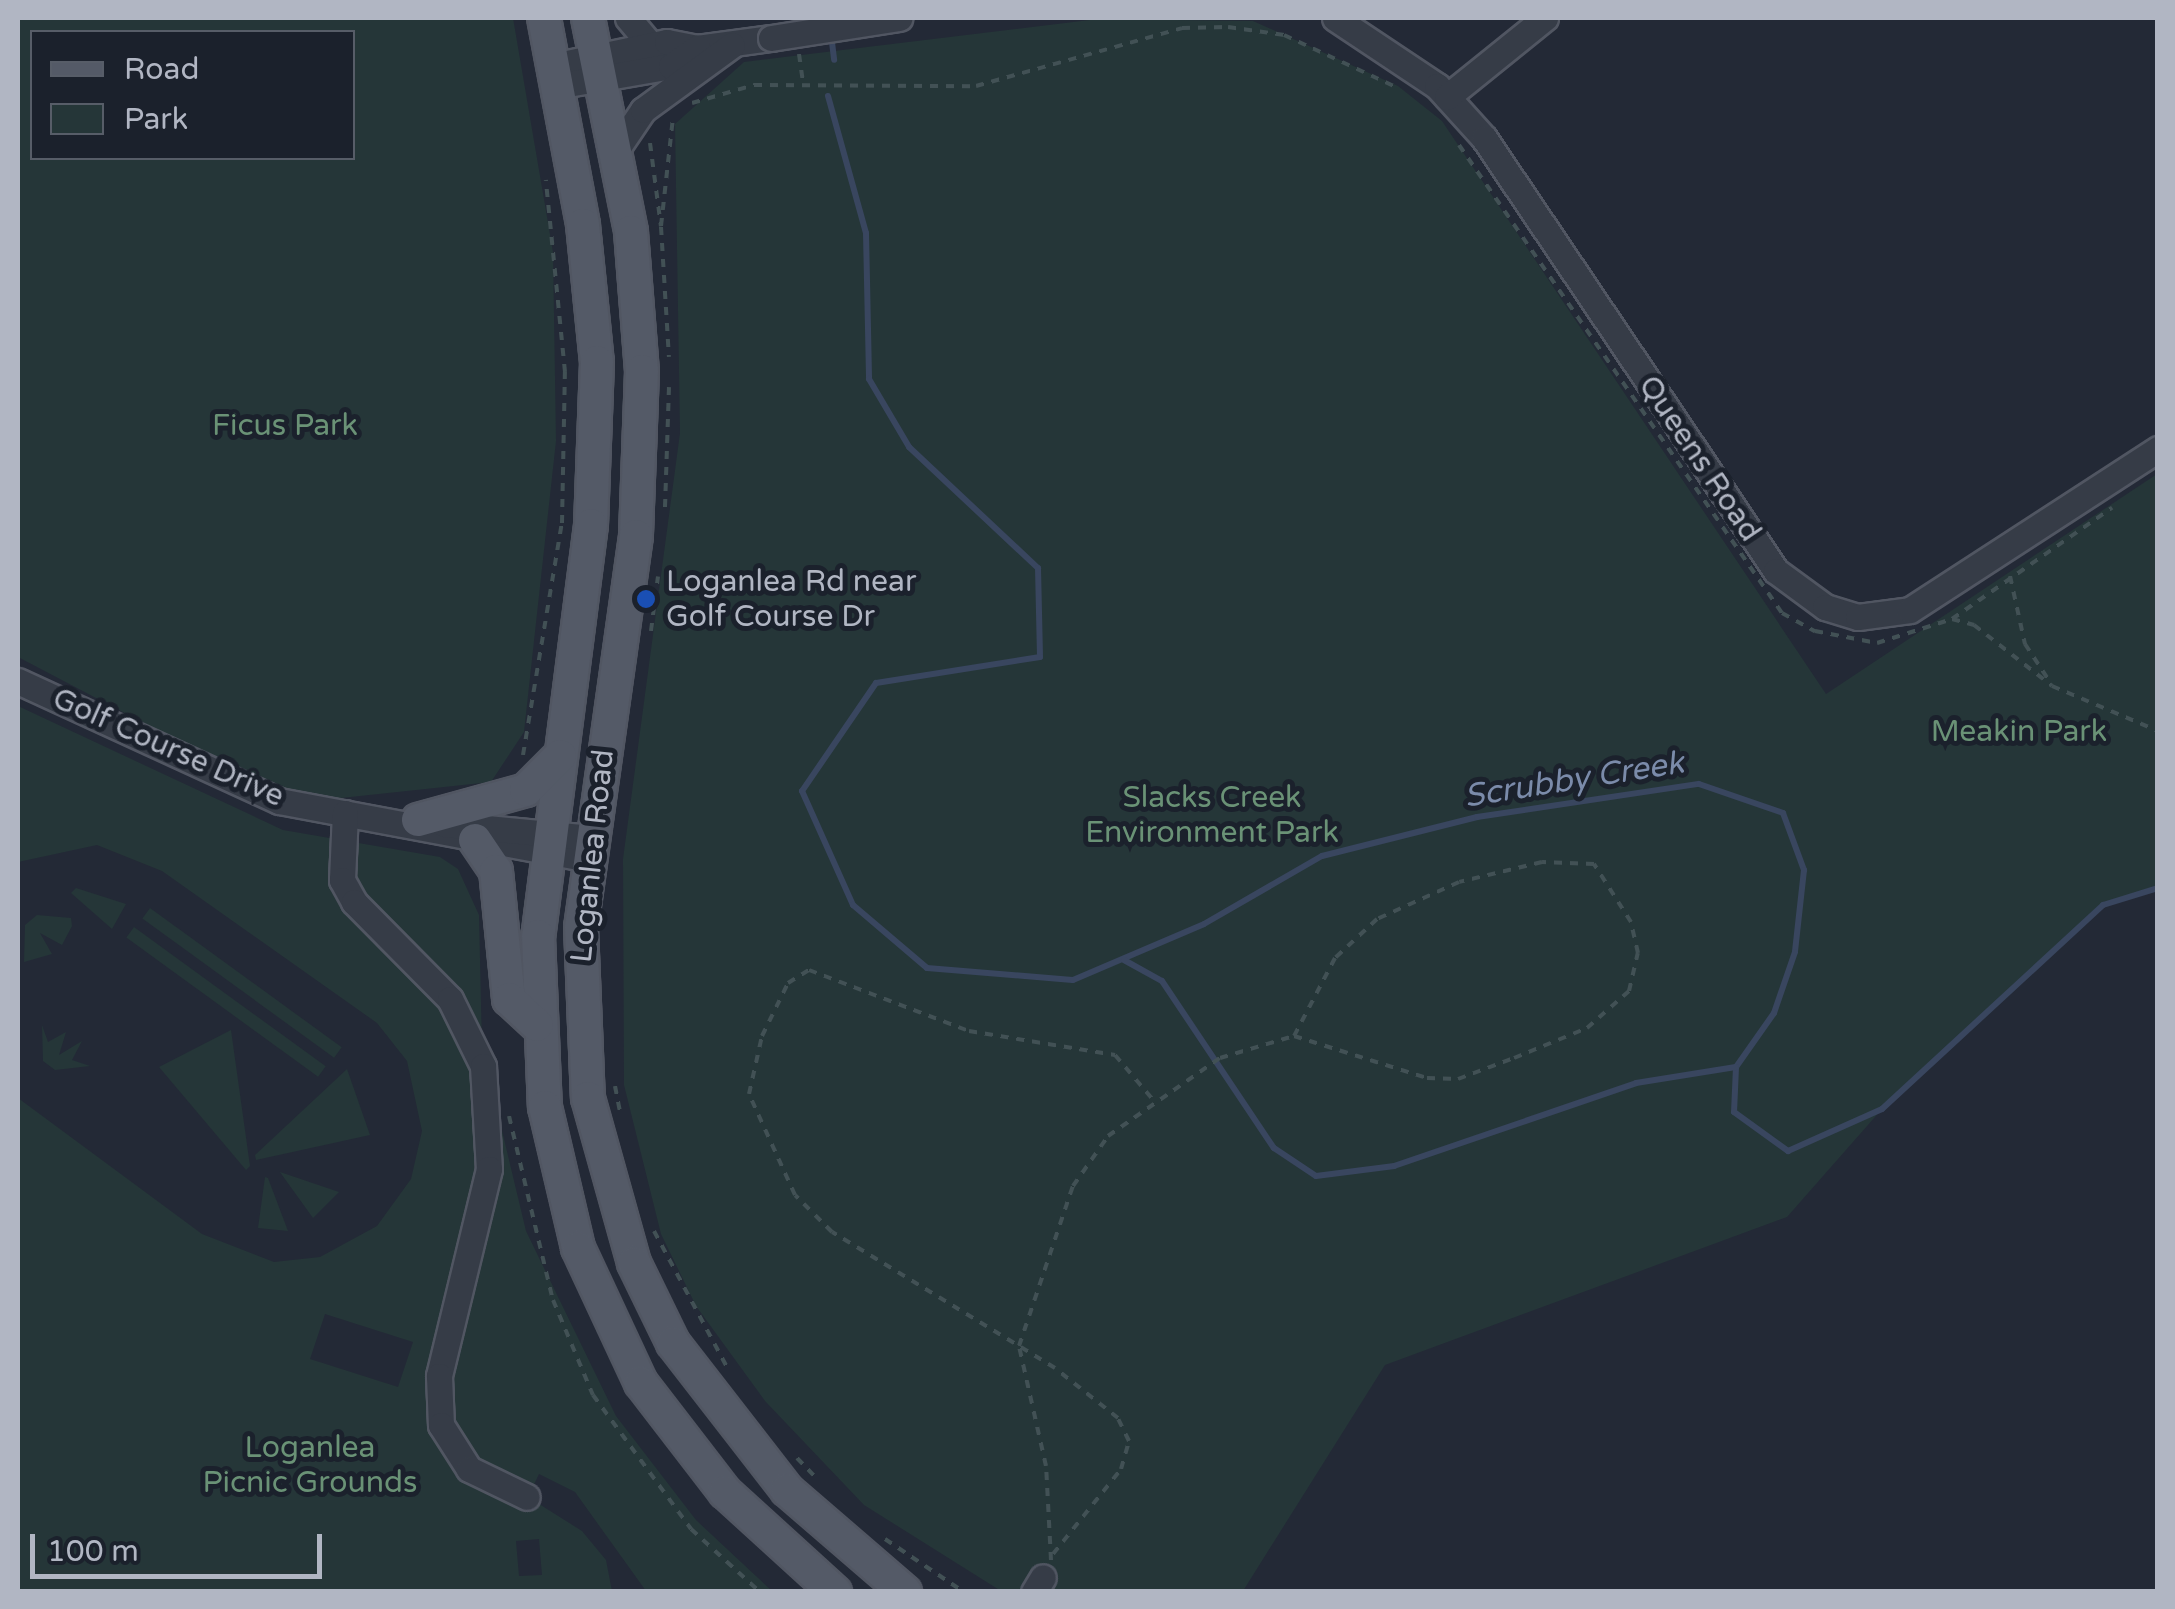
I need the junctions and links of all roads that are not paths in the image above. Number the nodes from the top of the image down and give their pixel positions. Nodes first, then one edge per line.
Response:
1 (544, 18) edge
2 (588, 18) edge
3 (628, 18) edge
4 (898, 18) edge
5 (1334, 18) edge
6 (1546, 18) edge
7 (736, 42) junction
8 (651, 45) junction
9 (698, 48) junction
10 (599, 68) junction
11 (554, 76) junction
12 (1447, 97) junction
13 (616, 150) junction
14 (2158, 449) edge
15 (18, 681) edge
16 (560, 756) junction
17 (345, 812) junction
18 (429, 822) junction
19 (474, 840) junction
20 (549, 843) junction
21 (590, 848) junction
22 (537, 1025) junction
23 (527, 1497) dead end
24 (835, 1592) edge
25 (904, 1592) edge

1 - 11 main road, Loganlea Road
2 - 10 main road, Loganlea Road
3 - 8 street
4 - 7 street, bridge
5 - 12 street, Queens Road
6 - 12 street
7 - 9 street
7 - 13 street
8 - 9 street
8 - 10 street
9 - 10 street
10 - 11 street
10 - 13 main road, Loganlea Road
11 - 16 main road, Loganlea Road
12 - 14 street, Queens Road
13 - 21 main road, Loganlea Road
15 - 17 street, Golf Course Drive
16 - 18 main road
16 - 20 main road, Loganlea Road
17 - 18 street, Golf Course Drive
17 - 23 street
18 - 19 street, Golf Course Drive
18 - 20 street, Golf Course Drive
19 - 20 street, Golf Course Drive
19 - 22 main road
20 - 21 street, Golf Course Drive
20 - 22 main road, Loganlea Road
21 - 25 main road, Loganlea Road
22 - 24 main road, Loganlea Road

